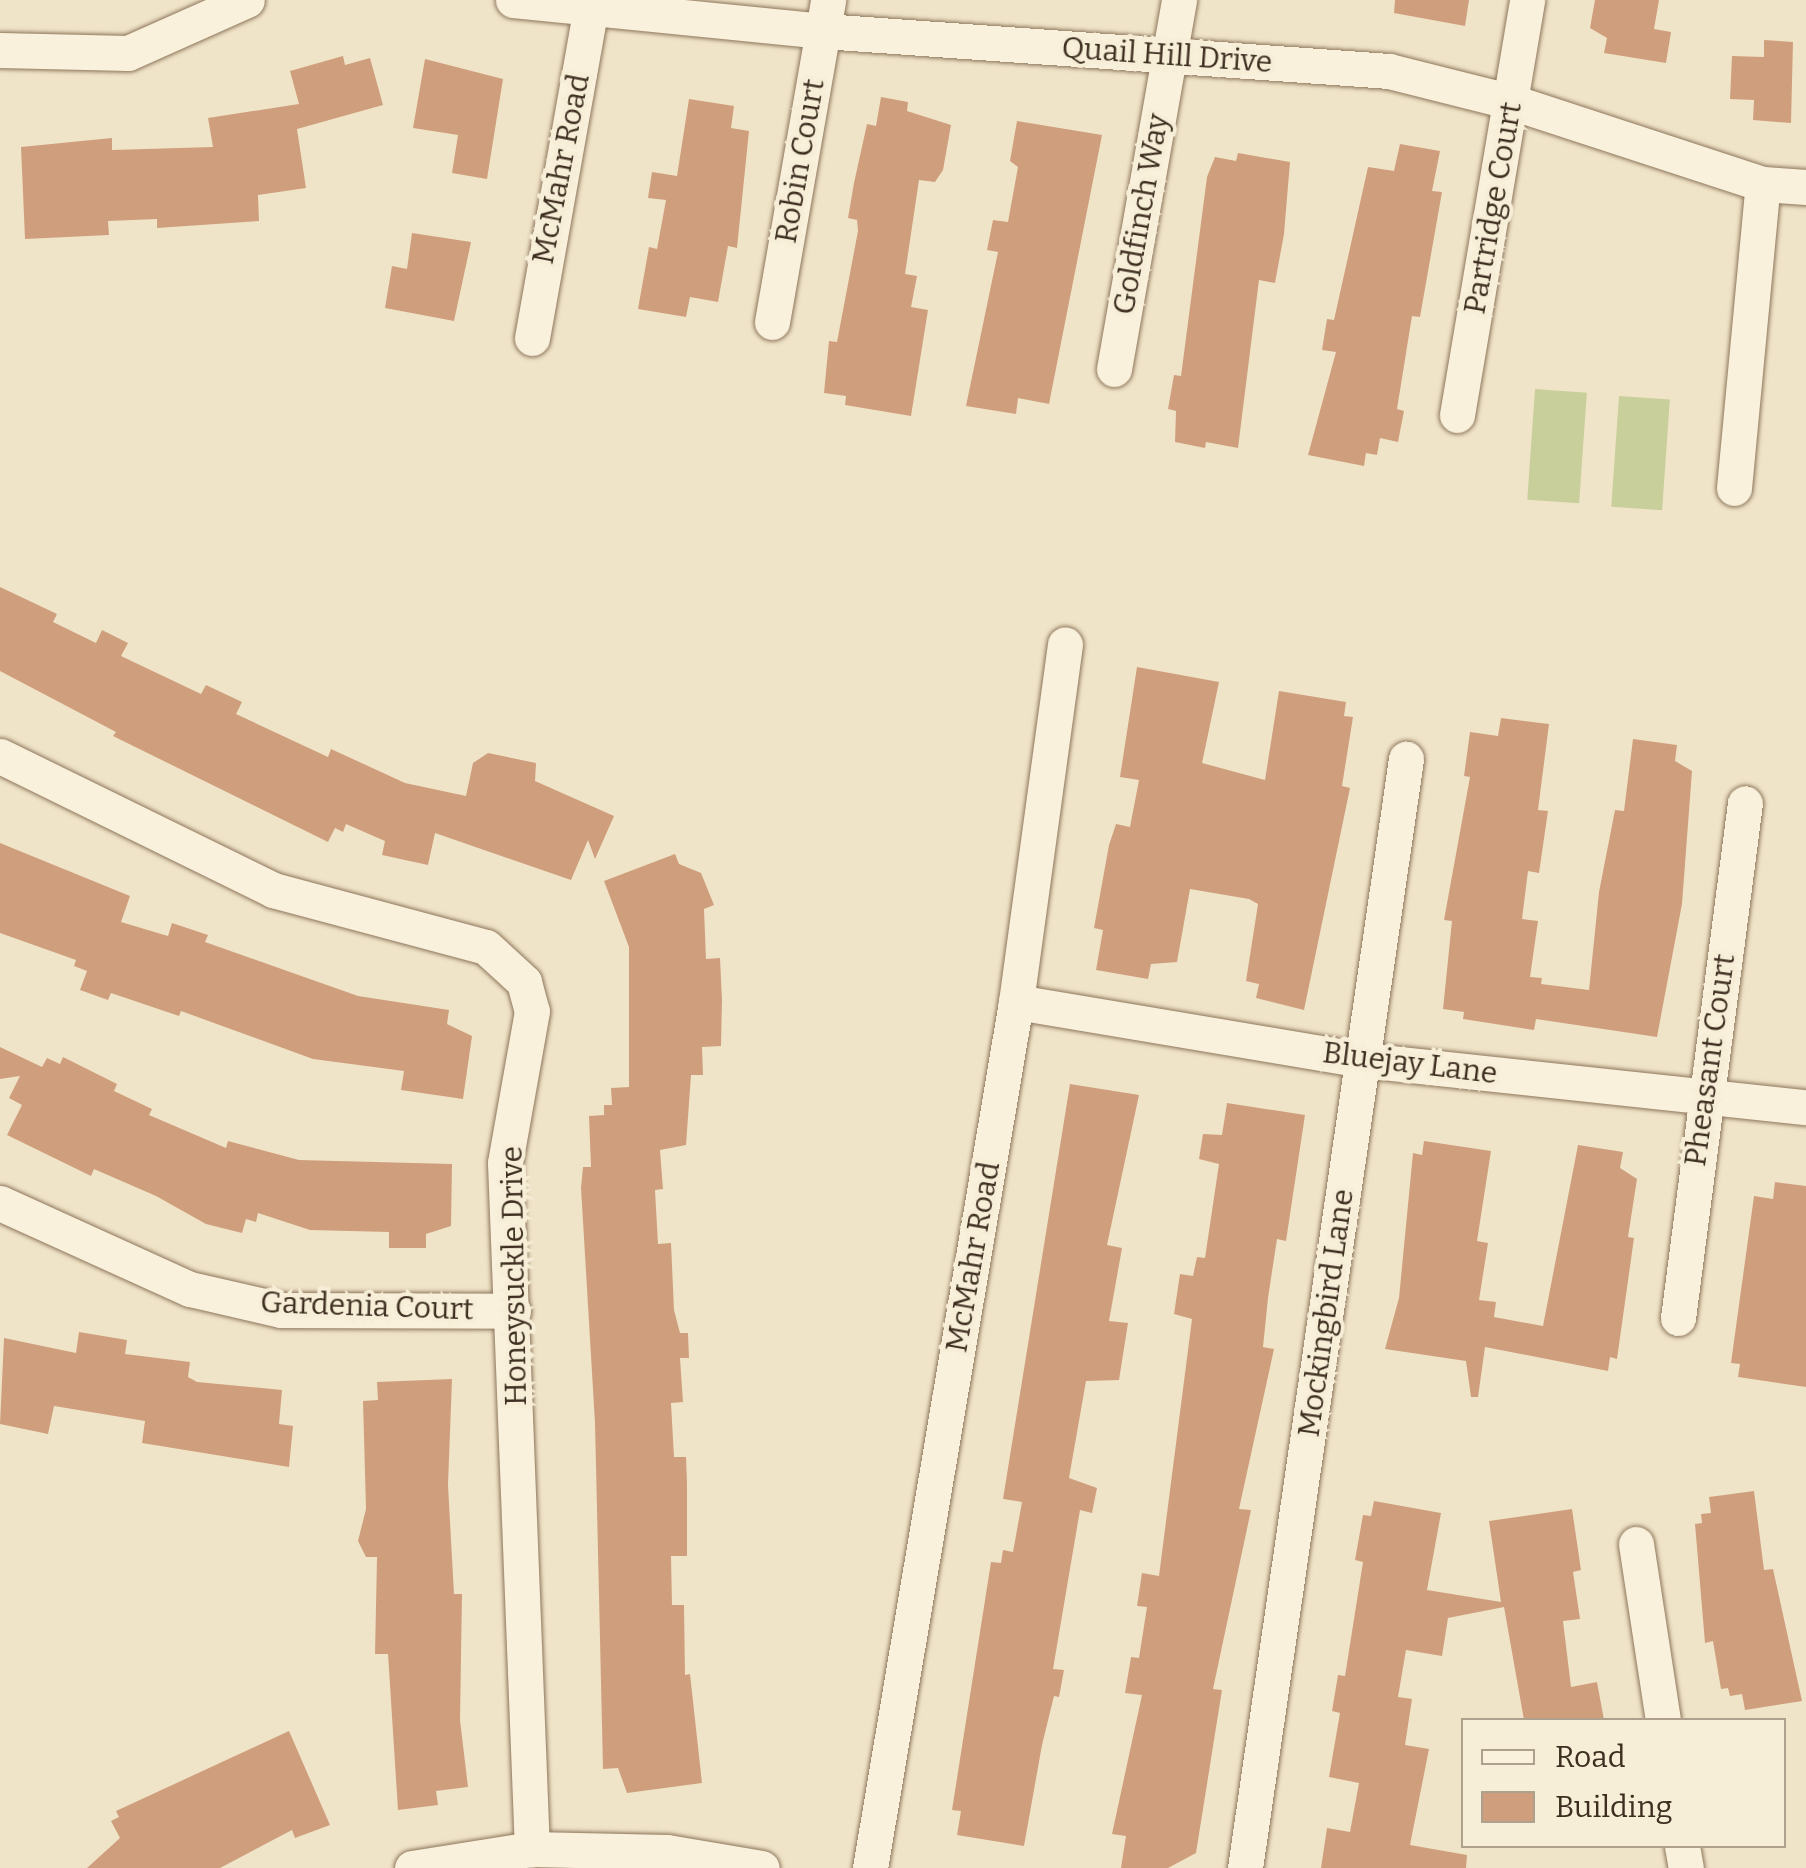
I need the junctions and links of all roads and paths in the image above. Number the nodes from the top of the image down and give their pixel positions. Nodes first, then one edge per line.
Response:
1 (246, 0) edge
2 (513, 0) edge
3 (1179, 0) edge
4 (1528, 0) edge
5 (591, 6) edge
6 (826, 15) edge
7 (0, 50) edge
8 (1169, 56) junction
9 (1512, 102) junction
10 (1763, 184) junction
11 (1806, 188) edge
12 (772, 322) dead end
13 (532, 338) dead end
14 (1114, 369) dead end
15 (1456, 415) dead end
16 (1734, 488) dead end
17 (1065, 644) dead end
18 (0, 756) edge
19 (1406, 758) dead end
20 (1745, 802) dead end
21 (1016, 1002) junction
22 (1363, 1060) junction
23 (1704, 1096) junction
24 (1806, 1107) edge
25 (0, 1204) edge
26 (513, 1310) junction
27 (1678, 1318) dead end
28 (1636, 1544) dead end
29 (1663, 1718) edge
30 (532, 1849) junction
31 (412, 1868) edge
32 (762, 1868) edge
33 (870, 1868) edge
34 (1245, 1868) edge

1 - 7 street
2 - 5 street, Quail Hill Drive
3 - 8 street, Goldfinch Way
4 - 9 street, Partridge Court
5 - 6 street, Quail Hill Drive
5 - 13 street, McMahr Road
6 - 8 street, Quail Hill Drive
6 - 12 street, Robin Court
8 - 9 street, Quail Hill Drive
8 - 14 street, Goldfinch Way
9 - 10 street, Quail Hill Drive
9 - 15 street, Partridge Court
10 - 11 street, Quail Hill Drive
10 - 16 street
17 - 21 street, McMahr Road
18 - 26 street, Honeysuckle Drive
19 - 22 street, Mockingbird Lane
20 - 23 street, Pheasant Court
21 - 22 street, Bluejay Lane
21 - 33 street, McMahr Road
22 - 23 street, Bluejay Lane
22 - 34 street, Mockingbird Lane
23 - 24 street, Bluejay Lane
23 - 27 street, Pheasant Court
25 - 26 street, Gardenia Court
26 - 30 street, Honeysuckle Drive
28 - 29 street
30 - 31 street
30 - 32 street

